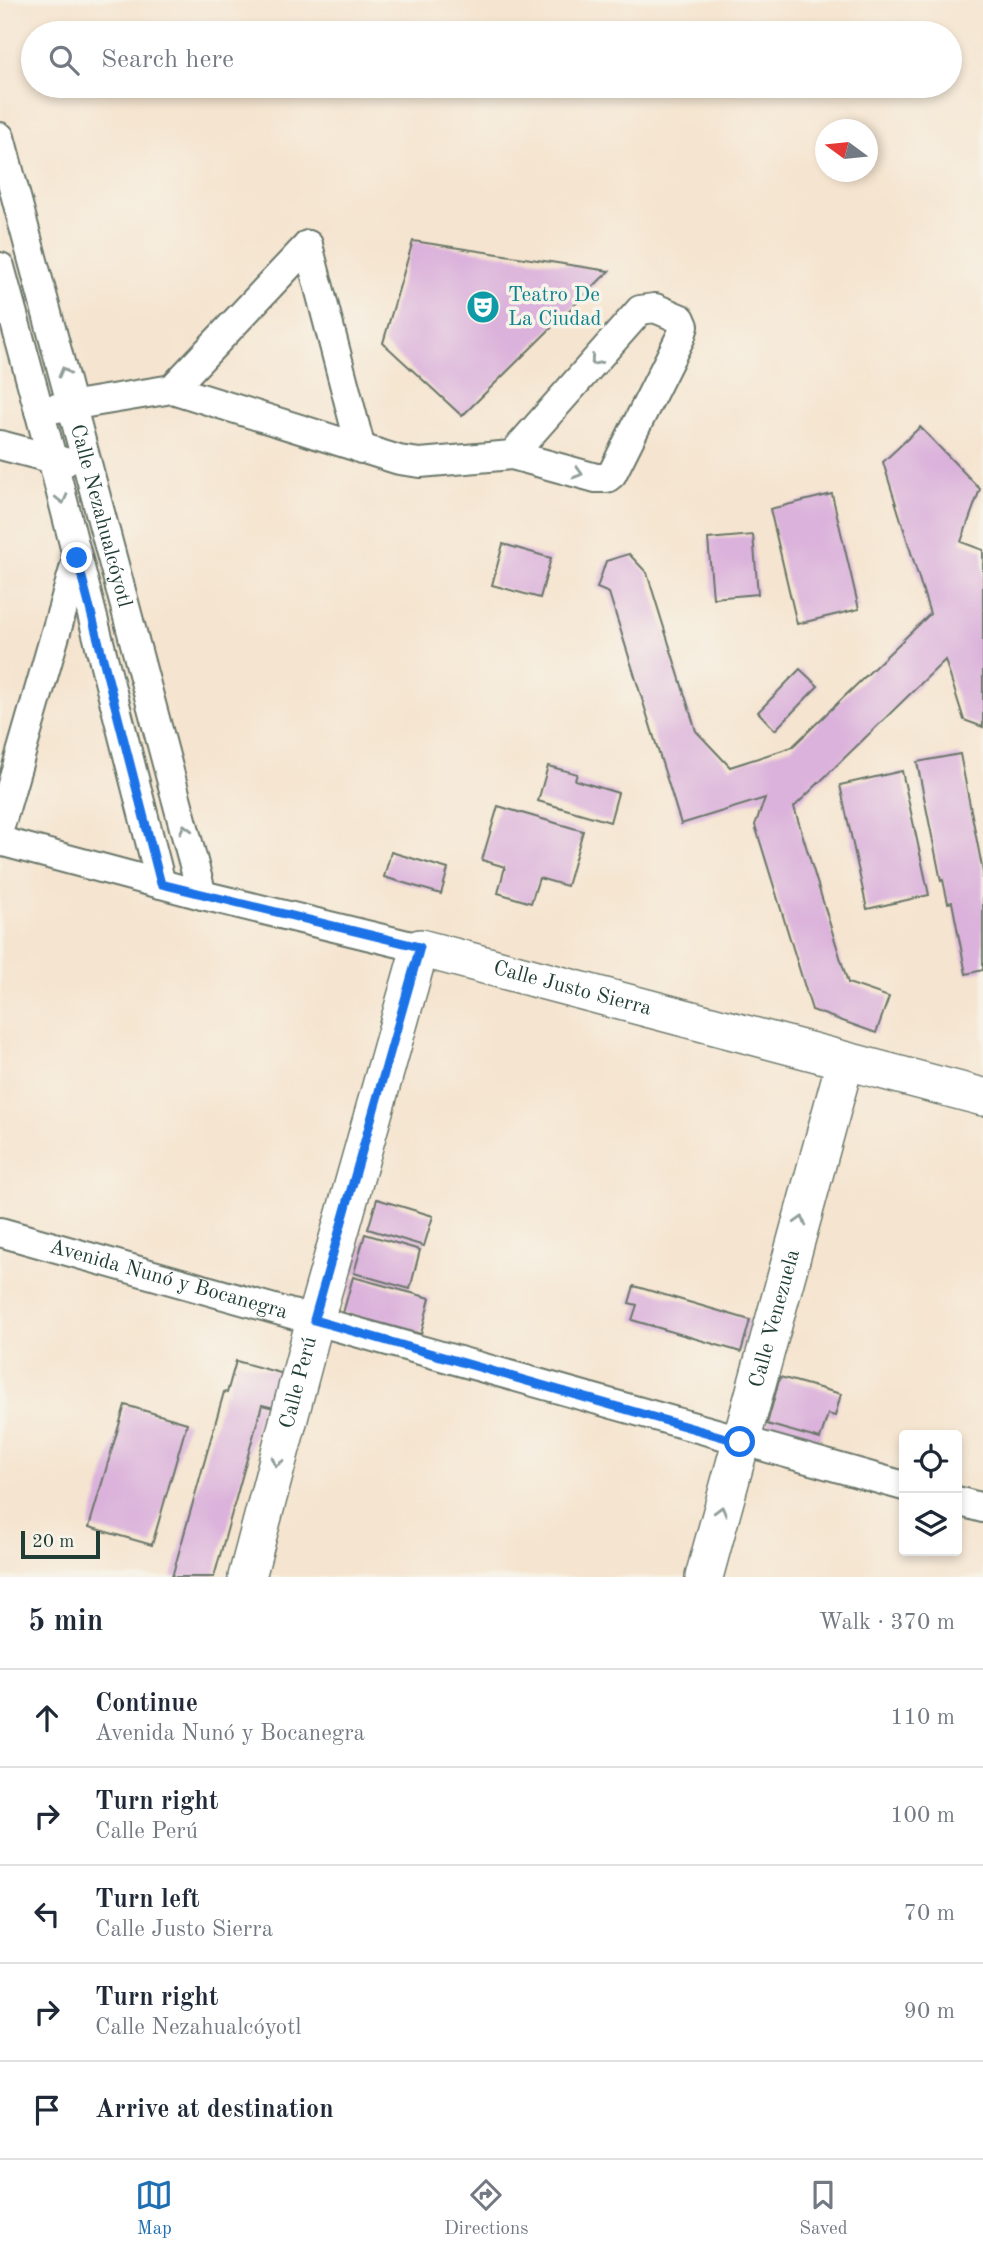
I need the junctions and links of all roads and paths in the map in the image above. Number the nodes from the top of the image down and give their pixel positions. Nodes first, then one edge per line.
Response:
1 (0, 137) edge
2 (0, 267) edge
3 (172, 388) junction
4 (73, 405) junction
5 (39, 411) junction
6 (0, 445) edge
7 (360, 449) junction
8 (512, 455) junction
9 (52, 458) junction
10 (90, 468) junction
11 (97, 499) junction
12 (77, 558) junction
13 (0, 827) edge
14 (0, 841) edge
15 (161, 884) junction
16 (202, 895) junction
17 (420, 947) junction
18 (845, 1062) junction
19 (983, 1097) edge
20 (0, 1233) edge
21 (314, 1320) junction
22 (740, 1442) junction
23 (899, 1485) edge
24 (962, 1502) edge
25 (983, 1508) edge
26 (247, 1577) edge
27 (704, 1577) edge

4 -> 1 street, Calle Nezahualcóyotl
2 - 5 street, Calle Nezahualcóyotl
3 - 4 street
3 - 7 street
3 - 7 street
4 - 5 street
4 - 10 street, Calle Nezahualcóyotl
5 - 9 street, Calle Nezahualcóyotl
6 - 9 street
7 - 8 street
8 -> 8 street
9 - 10 street
9 -> 12 street, Calle Nezahualcóyotl
10 - 11 street, Calle Nezahualcóyotl
11 - 12 street
16 -> 11 street, Calle Nezahualcóyotl
12 - 13 street
12 - 15 street, Calle Nezahualcóyotl
14 - 15 street, Calle Justo Sierra
15 - 16 street, Calle Justo Sierra
16 - 17 street, Calle Justo Sierra
17 - 18 main road, Calle Justo Sierra
17 - 21 main road, Calle Perú
18 - 19 main road, Calle Justo Sierra
22 -> 18 main road, Calle Venezuela
20 - 21 street, Avenida Nunó y Bocanegra
21 - 22 street, Avenida Nunó y Bocanegra
21 -> 26 main road, Calle Perú
22 - 23 street, Avenida Nunó y Bocanegra
27 -> 22 main road, Calle Venezuela
24 - 25 street

